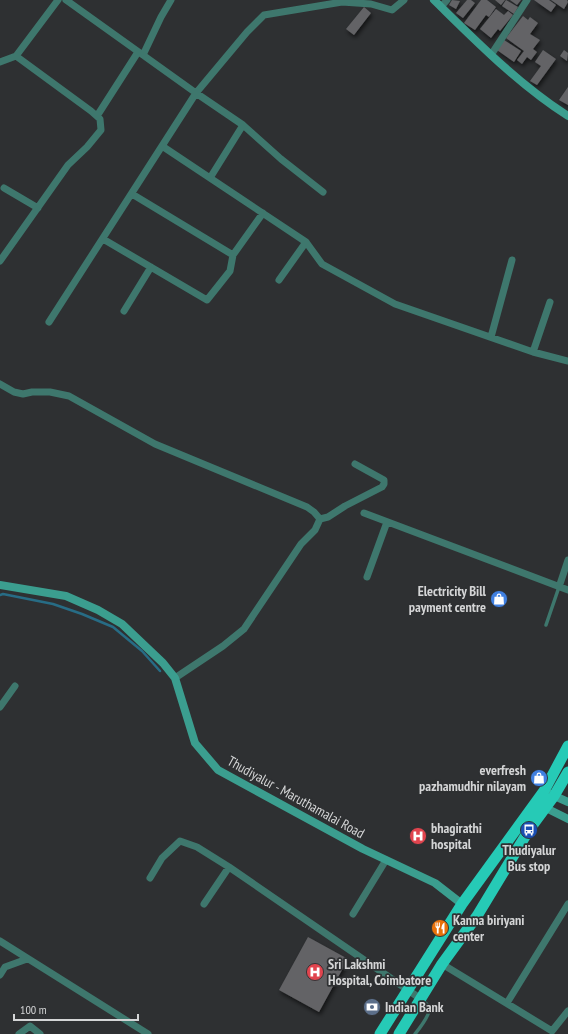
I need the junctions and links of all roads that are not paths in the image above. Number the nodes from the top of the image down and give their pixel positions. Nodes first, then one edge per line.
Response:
1 (58, 0) edge
2 (66, 0) edge
3 (171, 0) edge
4 (404, 0) edge
5 (434, 0) edge
6 (447, 0) edge
7 (527, 0) edge
8 (441, 7) junction
9 (141, 54) junction
10 (491, 55) junction
11 (16, 56) junction
12 (0, 62) edge
13 (196, 93) junction
14 (97, 116) junction
15 (568, 116) edge
16 (243, 125) junction
17 (162, 146) junction
18 (210, 178) junction
19 (4, 188) dead end
20 (323, 192) dead end
21 (132, 194) junction
22 (38, 208) junction
23 (263, 213) junction
24 (103, 239) junction
25 (306, 242) junction
26 (3, 252) edge
27 (233, 255) junction
28 (512, 260) dead end
29 (0, 261) edge
30 (151, 267) junction
31 (279, 280) dead end
32 (550, 302) dead end
33 (124, 311) dead end
34 (49, 322) dead end
35 (491, 337) junction
36 (533, 352) junction
37 (568, 360) edge
38 (0, 384) edge
39 (355, 464) dead end
40 (364, 513) dead end
41 (320, 519) junction
42 (387, 522) junction
43 (568, 560) edge
44 (367, 576) dead end
45 (0, 585) edge
46 (559, 587) junction
47 (568, 590) edge
48 (546, 625) dead end
49 (175, 678) junction
50 (15, 686) dead end
51 (0, 707) edge
52 (568, 746) edge
53 (568, 772) edge
54 (544, 791) junction
55 (554, 796) junction
56 (536, 802) junction
57 (568, 802) edge
58 (546, 808) junction
59 (568, 819) edge
60 (386, 860) junction
61 (229, 867) junction
62 (150, 878) dead end
63 (204, 904) dead end
64 (462, 904) junction
65 (568, 904) edge
66 (353, 914) dead end
67 (0, 941) edge
68 (27, 959) junction
69 (442, 964) junction
70 (0, 975) edge
71 (407, 990) junction
72 (421, 999) junction
73 (507, 1003) junction
74 (568, 1011) edge
75 (554, 1033) edge
76 (19, 1034) edge
77 (40, 1034) edge
78 (148, 1034) edge
79 (380, 1034) edge
80 (401, 1034) edge
81 (415, 1034) edge

1 - 11 street
2 - 9 street
3 - 9 street
4 - 13 street
5 - 8 main road
6 - 8 street
7 - 10 street
8 - 10 main road
9 - 13 street
9 - 14 street
10 - 15 main road
11 - 12 street
11 - 14 street
13 - 16 street
13 - 17 street
14 - 22 street
16 - 18 street
16 - 20 street
17 - 18 street
17 - 21 street
18 - 23 street
19 - 22 street
21 - 24 street
21 - 27 street
22 - 26 street
23 - 25 street
23 - 27 street
24 - 30 street
24 - 34 street
25 - 31 street
25 - 35 street
26 - 29 street
27 - 30 street
28 - 35 street
30 - 33 street
32 - 36 street
35 - 36 street
36 - 37 street
38 - 41 street
39 - 41 street
40 - 42 street
41 - 49 street
42 - 44 street
42 - 46 street
43 - 46 street
45 - 49 main road, Thudiyalur - Maruthamalai Road
46 - 47 street
46 - 48 lane
49 - 60 main road, Thudiyalur - Maruthamalai Road
50 - 51 street
52 - 54 highway
53 - 55 highway
54 - 55 main road
54 - 56 highway
55 - 57 main road
55 - 58 highway
56 - 58 main road
56 - 64 highway
58 - 59 main road
58 - 69 highway
60 - 64 main road, Thudiyalur - Maruthamalai Road
60 - 66 street
61 - 62 street
61 - 63 street
61 - 71 street
64 - 71 highway
65 - 73 street
67 - 68 street
68 - 70 street
68 - 78 street
69 - 72 highway
69 - 73 street
71 - 72 street
71 - 79 highway
72 - 80 highway
72 - 81 lane
73 - 75 street
74 - 75 street
76 - 77 street

